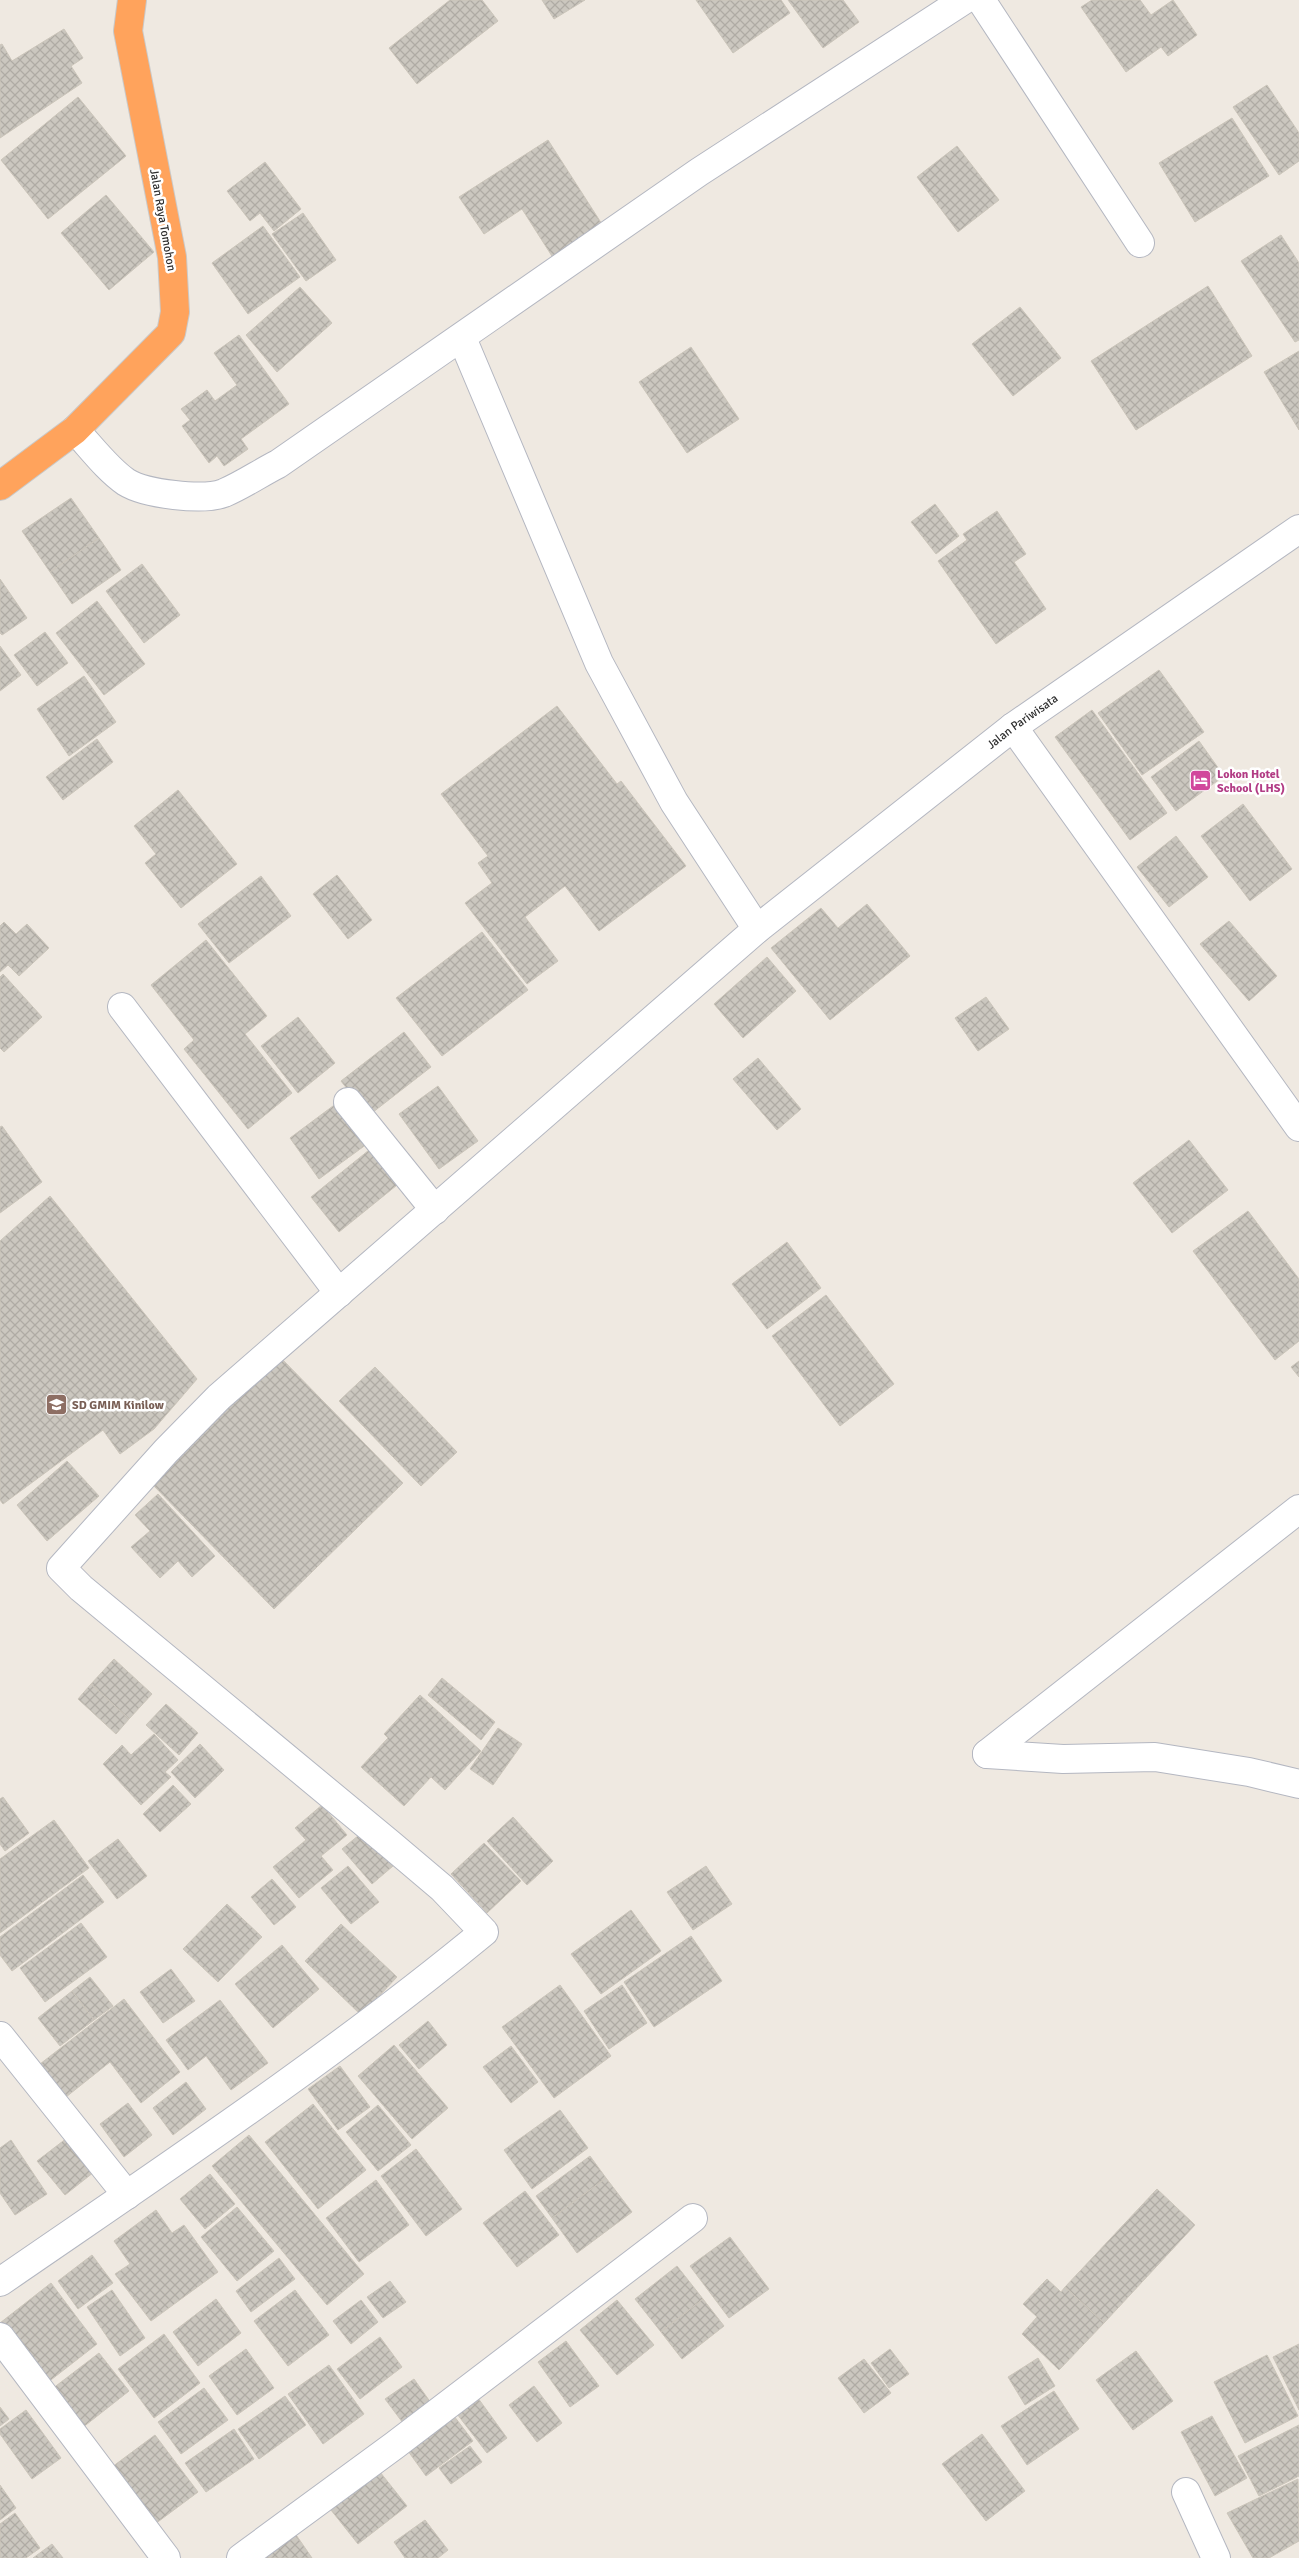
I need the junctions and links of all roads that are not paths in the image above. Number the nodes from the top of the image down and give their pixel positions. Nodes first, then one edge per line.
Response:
1 (132, 0) edge
2 (964, 0) edge
3 (981, 0) edge
4 (1140, 243) dead end
5 (462, 338) junction
6 (75, 430) junction
7 (0, 486) edge
8 (1299, 529) edge
9 (1013, 727) junction
10 (756, 929) junction
11 (122, 1007) dead end
12 (348, 1102) dead end
13 (1299, 1127) edge
14 (435, 1210) junction
15 (339, 1293) junction
16 (1299, 1510) edge
17 (1299, 1784) edge
18 (0, 2036) edge
19 (127, 2195) junction
20 (693, 2218) dead end
21 (0, 2282) edge
22 (0, 2337) edge
23 (1186, 2492) dead end
24 (166, 2558) edge
25 (241, 2558) edge
26 (1216, 2558) edge

1 - 6 highway, Jalan Raya Tomohon
2 - 5 street
3 - 4 street
5 - 6 street
5 - 10 street
6 - 7 highway, Jalan Raya Tomohon
8 - 9 street, Jalan Pariwisata
9 - 10 street, Jalan Pariwisata
9 - 13 street
10 - 14 street, Jalan Pariwisata
11 - 15 street
12 - 14 street
14 - 15 street, Jalan Pariwisata
15 - 19 street, Jalan Pariwisata
16 - 17 street
18 - 19 street
19 - 21 street
20 - 25 street
22 - 24 street
23 - 26 street

